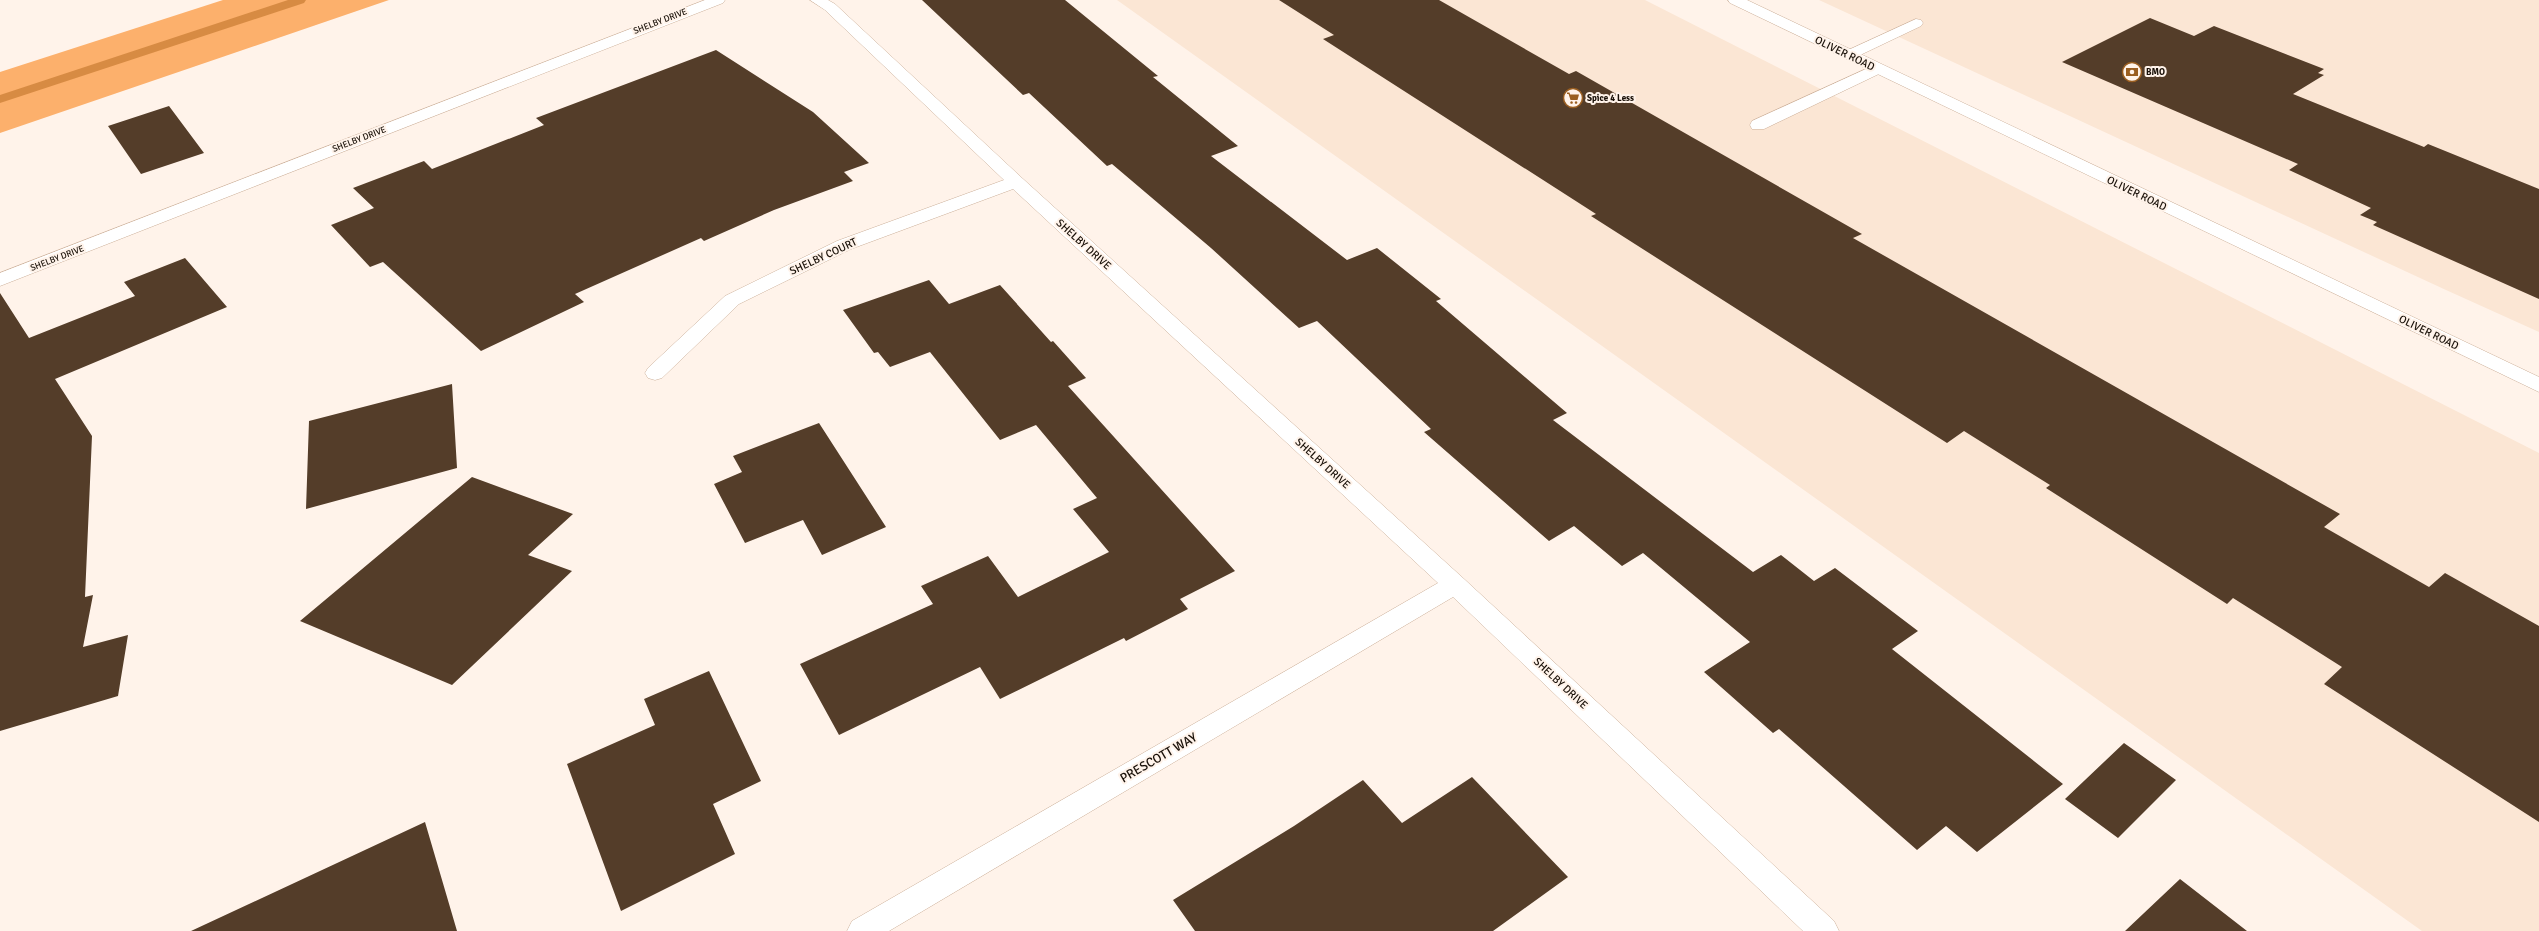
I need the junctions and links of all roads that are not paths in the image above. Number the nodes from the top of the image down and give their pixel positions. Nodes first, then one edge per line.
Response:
1 (718, 0) edge
2 (817, 0) edge
3 (1735, 0) edge
4 (1916, 23) dead end
5 (1849, 55) junction
6 (1877, 69) junction
7 (1758, 125) dead end
8 (1016, 182) junction
9 (0, 280) edge
10 (655, 373) dead end
11 (2539, 385) edge
12 (1455, 584) junction
13 (862, 931) edge
14 (1824, 931) edge

1 - 9 street, SHELBY DRIVE
2 - 8 street, SHELBY DRIVE
3 - 5 street, OLIVER ROAD
4 - 5 street
5 - 6 street, OLIVER ROAD
6 - 7 street
6 - 11 street, OLIVER ROAD
8 - 10 street, SHELBY COURT
8 - 12 street, SHELBY DRIVE
12 - 13 street, PRESCOTT WAY
12 - 14 street, SHELBY DRIVE

